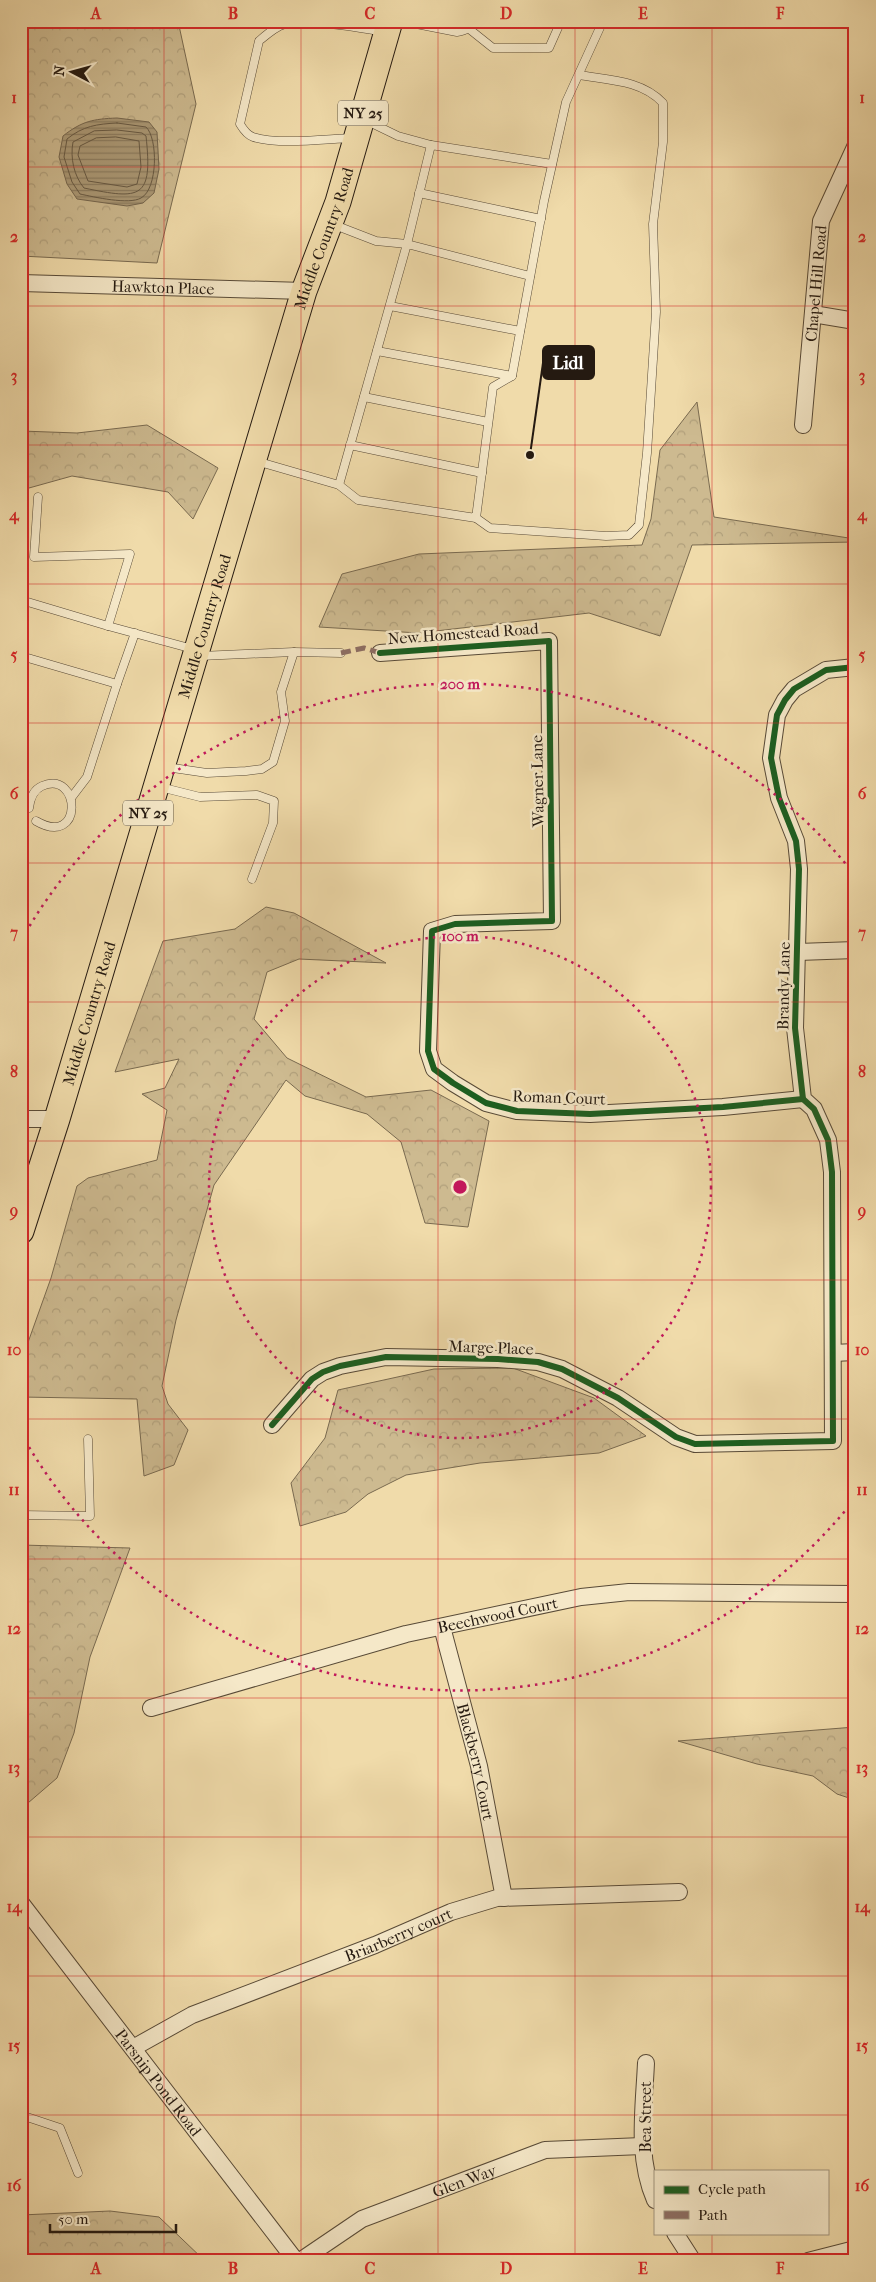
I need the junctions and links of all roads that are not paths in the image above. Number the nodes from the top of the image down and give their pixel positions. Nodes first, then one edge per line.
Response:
1 (270, 21) edge
2 (474, 21) edge
3 (561, 21) edge
4 (603, 21) edge
5 (342, 24) edge
6 (393, 25) edge
7 (468, 28) junction
8 (269, 32) junction
9 (578, 75) junction
10 (358, 128) junction
11 (431, 145) junction
12 (855, 147) edge
13 (552, 164) junction
14 (419, 193) junction
15 (541, 219) junction
16 (330, 224) junction
17 (407, 244) junction
18 (530, 276) junction
19 (21, 284) edge
20 (304, 291) junction
21 (390, 306) junction
22 (813, 314) junction
23 (855, 322) edge
24 (520, 331) junction
25 (377, 352) junction
26 (512, 376) junction
27 (364, 398) junction
28 (488, 422) junction
29 (803, 425) dead end
30 (350, 445) junction
31 (254, 461) junction
32 (482, 473) junction
33 (339, 485) junction
34 (38, 498) dead end
35 (476, 518) junction
36 (21, 600) edge
37 (108, 626) junction
38 (135, 633) junction
39 (548, 641) joint
40 (294, 652) junction
41 (196, 653) junction
42 (341, 653) dead end
43 (380, 653) dead end
44 (21, 656) edge
45 (855, 667) edge
46 (117, 684) junction
47 (159, 776) junction
48 (71, 798) junction
49 (29, 808) dead end
50 (36, 821) dead end
51 (252, 879) dead end
52 (552, 921) joint
53 (855, 950) edge
54 (798, 952) junction
55 (803, 1099) junction
56 (21, 1119) edge
57 (57, 1119) junction
58 (21, 1231) edge
59 (834, 1352) junction
60 (855, 1352) edge
61 (272, 1425) dead end
62 (88, 1439) dead end
63 (21, 1515) edge
64 (855, 1594) edge
65 (442, 1627) junction
66 (151, 1708) dead end
67 (679, 1892) dead end
68 (504, 1898) junction
69 (22, 1907) edge
70 (133, 2048) junction
71 (646, 2063) dead end
72 (21, 2115) edge
73 (642, 2146) junction
74 (78, 2173) dead end
75 (654, 2198) edge
76 (676, 2234) edge
77 (855, 2249) edge
78 (298, 2261) edge
79 (692, 2261) edge
80 (808, 2261) edge

1 - 8 lane
2 - 7 lane
3 - 7 lane
4 - 9 lane
5 - 6 lane
5 - 8 lane
6 - 7 lane
6 - 10 main road, Middle Country Road / NY 25
8 - 10 lane
9 - 13 lane
9 - 35 lane
10 - 11 lane
10 - 16 main road, Middle Country Road / NY 25
11 - 13 lane
11 - 14 lane
12 - 22 street, Chapel Hill Road
13 - 15 lane
14 - 15 lane
14 - 17 lane
15 - 18 lane
16 - 17 lane
16 - 20 main road, Middle Country Road / NY 25
17 - 18 lane
17 - 21 lane
18 - 24 lane
19 - 20 street, Hawkton Place
20 - 31 main road, Middle Country Road / NY 25
21 - 24 lane
21 - 25 lane
22 - 23 street
22 - 29 street, Chapel Hill Road
24 - 26 lane
25 - 26 lane
25 - 27 lane
26 - 28 lane
27 - 28 lane
27 - 30 lane
28 - 32 lane
30 - 32 lane
30 - 33 lane
31 - 33 lane
31 - 41 main road, Middle Country Road / NY 25
32 - 35 lane
33 - 35 lane
34 - 37 lane
36 - 37 lane
37 - 38 lane
38 - 41 lane
38 - 46 lane
39 - 43 street, New Homestead Road
39 - 52 street, Wagner Lane
40 - 41 lane
40 - 42 lane
40 - 47 lane
41 - 47 main road, Middle Country Road / NY 25
44 - 46 lane
45 - 54 street, Brandy Lane
46 - 48 lane
47 - 51 lane
47 - 57 main road, Middle Country Road / NY 25
48 - 49 lane
48 - 50 lane
52 - 55 street, Roman Court
53 - 54 street
54 - 55 street, Brandy Lane
55 - 59 street
56 - 57 street
57 - 58 main road, Middle Country Road / NY 25
59 - 60 street
59 - 61 street, Marge Place
62 - 63 lane
64 - 65 street, Beechwood Court
65 - 66 street, Beechwood Court
65 - 68 street, Blackberry Court
67 - 68 street, Briarberry court
68 - 70 street, Briarberry court
69 - 70 street, Parsnip Pond Road
70 - 78 street, Parsnip Pond Road
71 - 73 street, Bea Street
72 - 74 lane
73 - 75 street, Bea Street
73 - 78 street, Glen Way
76 - 79 street
77 - 80 street

